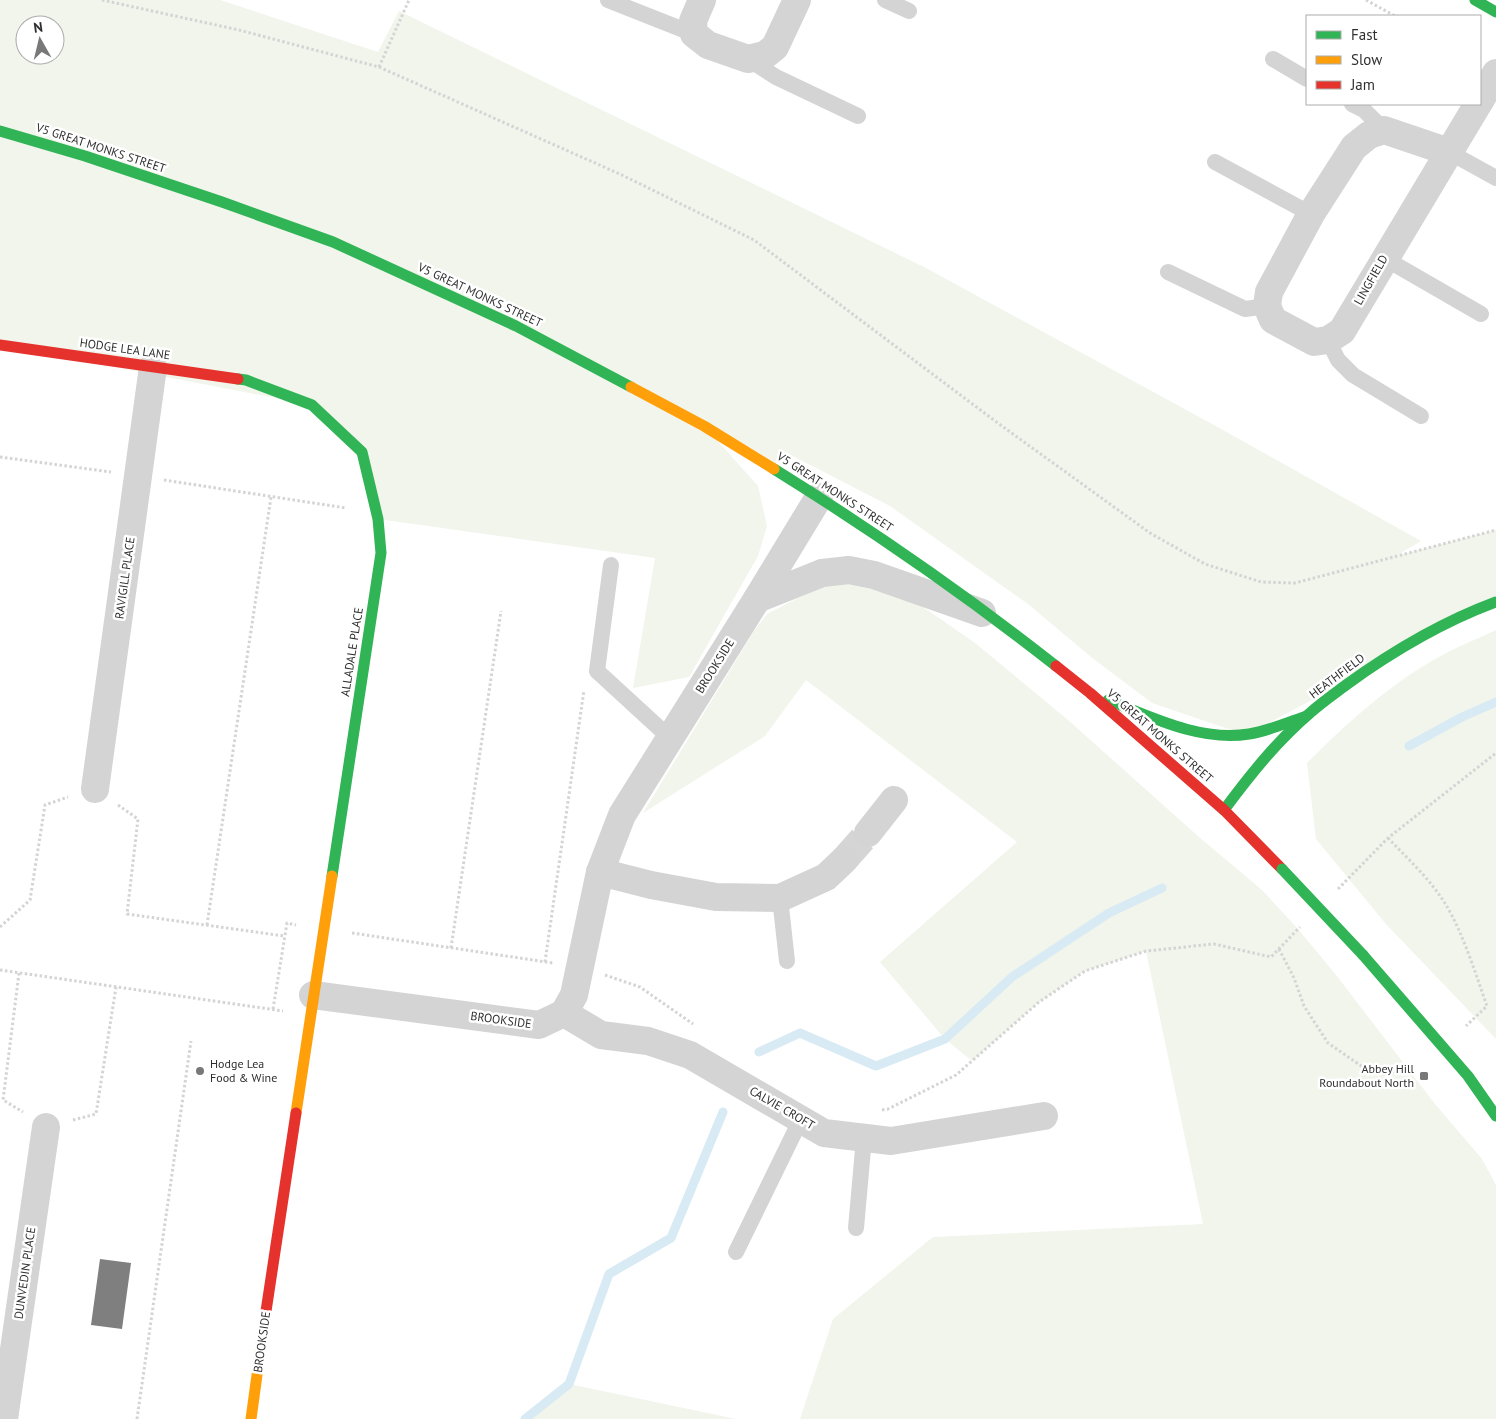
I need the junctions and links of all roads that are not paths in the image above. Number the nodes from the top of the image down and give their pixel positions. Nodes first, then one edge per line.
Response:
1 (608, 0) edge
2 (702, 0) edge
3 (797, 0) edge
4 (885, 0) edge
5 (1474, 0) edge
6 (909, 11) dead end
7 (1496, 12) edge
8 (694, 34) junction
9 (748, 59) junction
10 (1273, 59) dead end
11 (1496, 73) edge
12 (1306, 78) edge
13 (1481, 99) edge
14 (1354, 105) edge
15 (1477, 105) edge
16 (858, 116) dead end
17 (1384, 130) junction
18 (0, 131) edge
19 (1449, 152) junction
20 (1216, 162) dead end
21 (1496, 178) edge
22 (1311, 214) junction
23 (1384, 258) junction
24 (1168, 272) dead end
25 (1267, 306) junction
26 (1481, 314) dead end
27 (1328, 340) junction
28 (0, 345) edge
29 (153, 367) junction
30 (246, 380) joint
31 (1420, 416) dead end
32 (819, 497) junction
33 (611, 565) dead end
34 (757, 599) junction
35 (1496, 602) edge
36 (993, 617) junction
37 (1090, 693) junction
38 (1304, 717) junction
39 (670, 738) junction
40 (95, 789) road end
41 (894, 800) dead end
42 (1224, 810) junction
43 (868, 833) tunnel mouth
44 (844, 860) tunnel mouth
45 (600, 872) junction
46 (780, 898) junction
47 (787, 960) dead end
48 (312, 1005) junction
49 (564, 1013) junction
50 (1044, 1116) dead end
51 (1496, 1116) edge
52 (801, 1120) junction
53 (46, 1127) road end
54 (864, 1138) junction
55 (856, 1228) dead end
56 (736, 1252) dead end
57 (4, 1419) edge
58 (251, 1419) edge

1 - 8 lane
2 - 8 street
3 - 9 street
4 - 6 lane
5 - 7 street
8 - 9 street
9 - 16 lane
10 - 12 lane
11 - 13 street, LINGFIELD
14 - 17 lane
15 - 19 street, LINGFIELD
17 - 19 street
17 - 22 street
18 - 32 street, V5 GREAT MONKS STREET
19 - 21 lane
19 - 23 street, LINGFIELD
20 - 22 lane
22 - 25 street
23 - 26 lane
23 - 27 street, LINGFIELD
24 - 25 lane
25 - 27 street
27 - 31 lane
28 - 29 street, HODGE LEA LANE
29 - 30 street, HODGE LEA LANE
29 - 40 street, RAVIGILL PLACE
30 - 48 street, ALLADALE PLACE
32 - 34 street, BROOKSIDE
32 - 36 street, V5 GREAT MONKS STREET
33 - 39 lane
34 - 36 street
34 - 39 street, BROOKSIDE
35 - 38 street, HEATHFIELD
36 - 37 street, V5 GREAT MONKS STREET
37 - 38 street
37 - 42 street, V5 GREAT MONKS STREET
38 - 42 street, HEATHFIELD
39 - 45 street, BROOKSIDE
41 - 43 street
42 - 51 street, V5 GREAT MONKS STREET, bridge
44 - 46 street
45 - 46 street
45 - 49 street, BROOKSIDE
46 - 47 lane
48 - 49 street, BROOKSIDE
48 - 58 street, BROOKSIDE
49 - 52 street, CALVIE CROFT
50 - 54 street, CALVIE CROFT
52 - 54 street, CALVIE CROFT
52 - 56 lane
53 - 57 street, DUNVEDIN PLACE
54 - 55 lane

